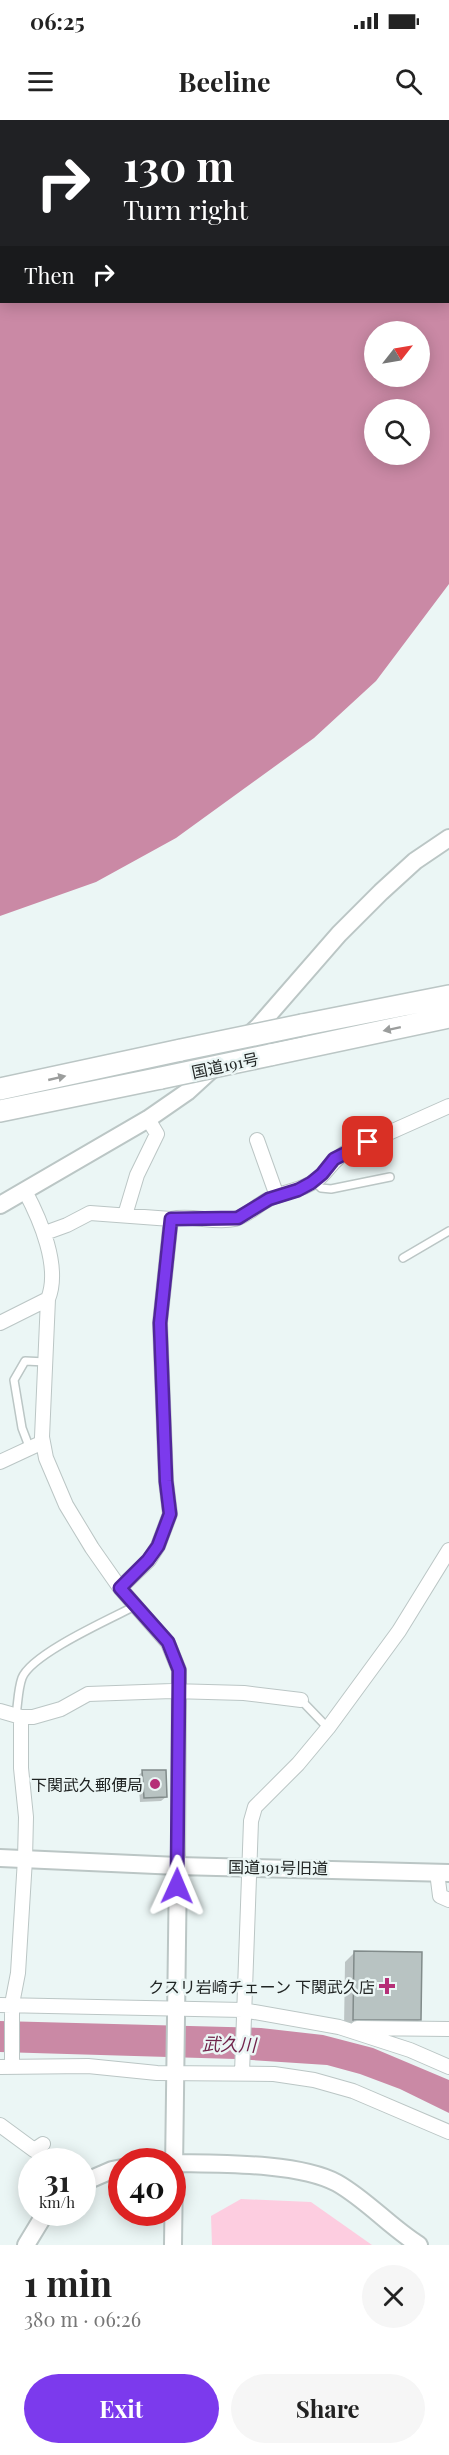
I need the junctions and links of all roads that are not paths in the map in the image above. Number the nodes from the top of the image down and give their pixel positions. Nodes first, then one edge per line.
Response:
1 (449, 838) edge
2 (449, 996) edge
3 (449, 1017) edge
4 (0, 1089) edge
5 (449, 1106) edge
6 (0, 1111) edge
7 (148, 1119) junction
8 (257, 1140) dead end
9 (390, 1177) dead end
10 (314, 1181) junction
11 (25, 1191) junction
12 (277, 1196) junction
13 (0, 1205) edge
14 (125, 1215) junction
15 (171, 1219) junction
16 (449, 1231) edge
17 (45, 1233) junction
18 (404, 1258) dead end
19 (48, 1299) junction
20 (0, 1323) edge
21 (46, 1362) junction
22 (43, 1442) junction
23 (30, 1449) junction
24 (0, 1462) edge
25 (449, 1550) edge
26 (120, 1588) junction
27 (135, 1606) junction
28 (179, 1692) junction
29 (301, 1700) joint
30 (0, 1711) edge
31 (19, 1716) junction
32 (328, 1728) junction
33 (0, 1858) edge
34 (25, 1859) junction
35 (178, 1866) junction
36 (250, 1866) junction
37 (443, 1872) edge
38 (449, 1900) edge
39 (8, 2007) edge
40 (176, 2014) junction
41 (243, 2014) junction
42 (339, 2027) junction
43 (449, 2029) edge
44 (8, 2064) edge
45 (449, 2067) edge
46 (175, 2070) junction
47 (242, 2070) junction
48 (0, 2125) edge
49 (449, 2132) edge
50 (43, 2144) dead end
51 (173, 2148) edge
52 (186, 2164) edge
53 (38, 2226) edge
54 (173, 2226) edge
55 (26, 2245) edge
56 (173, 2245) edge
57 (419, 2245) edge

1 - 7 street
4 -> 2 highway, 国道191号, bridge
3 -> 6 highway, 国道191号, bridge
5 - 10 street
7 - 11 street
7 - 14 street
8 - 12 street
9 - 10 lane
10 - 12 street
11 - 13 street
11 - 17 street
12 - 15 street
14 - 15 street
14 - 17 street
15 - 26 street
16 - 18 lane
17 - 19 street
19 - 20 street
19 - 21 street
21 - 22 street
21 - 23 lane
22 - 23 street
22 - 26 street
23 - 24 street
25 - 32 street
26 - 27 street
27 - 28 street
27 - 31 lane
28 - 29 street
28 - 31 street
28 - 35 street
29 - 32 lane
30 - 31 street
31 - 34 street
32 - 36 street
33 - 34 street, 国道191号旧道
34 - 35 street, 国道191号旧道
34 - 39 street
35 - 36 street, 国道191号旧道
35 - 40 street
36 - 37 street, 国道191号旧道
36 - 41 street
37 - 38 street
39 - 40 street
39 - 44 street
40 - 41 street
40 - 46 street
41 - 42 street
41 - 47 street
42 - 43 street
42 - 45 street
44 - 46 street
46 - 47 street
46 - 51 street
47 - 49 street
48 - 50 street
52 - 57 street
53 - 55 street
54 - 56 street

